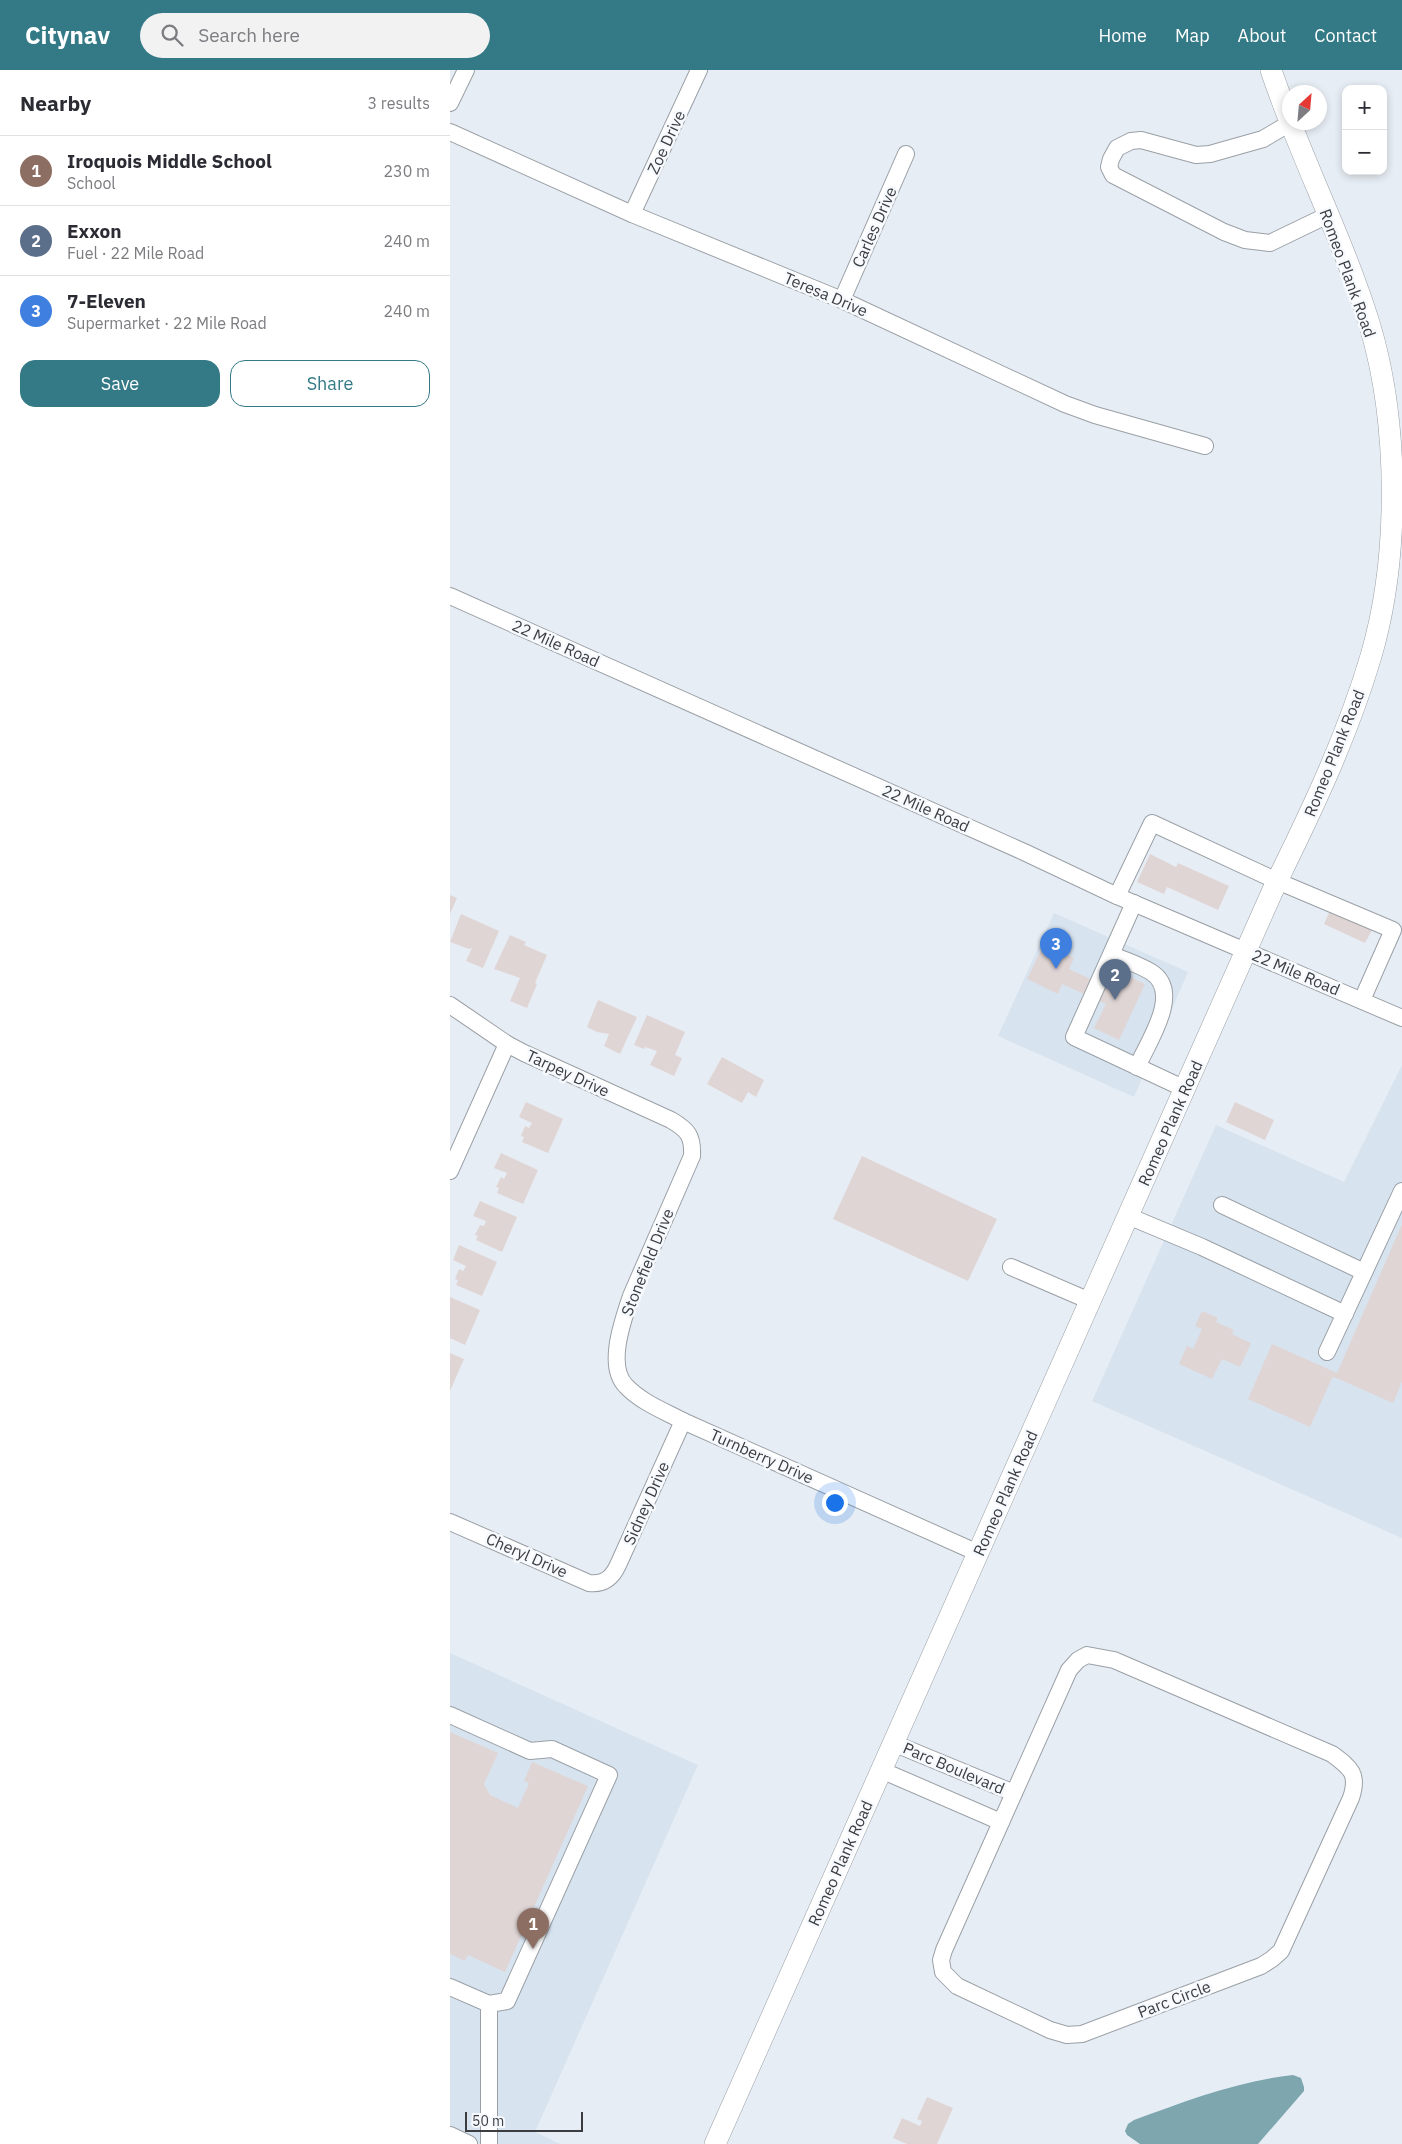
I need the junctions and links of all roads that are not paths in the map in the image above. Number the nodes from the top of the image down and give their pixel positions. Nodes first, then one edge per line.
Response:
1 (466, 70) edge
2 (699, 70) edge
3 (1271, 70) edge
4 (1282, 101) edge
5 (450, 103) edge
6 (1282, 128) edge
7 (1293, 130) edge
8 (450, 132) edge
9 (906, 154) dead end
10 (632, 214) junction
11 (1328, 215) junction
12 (842, 300) junction
13 (1205, 446) dead end
14 (450, 596) edge
15 (1277, 881) junction
16 (1117, 896) junction
17 (1134, 903) junction
18 (1246, 951) junction
19 (1112, 954) junction
20 (1362, 1000) junction
21 (450, 1005) edge
22 (1402, 1018) edge
23 (507, 1044) junction
24 (1137, 1067) junction
25 (1185, 1089) junction
26 (689, 1134) joint
27 (450, 1171) edge
28 (1402, 1191) edge
29 (1222, 1205) dead end
30 (1128, 1216) junction
31 (1012, 1267) dead end
32 (1364, 1272) junction
33 (1090, 1301) junction
34 (1345, 1314) junction
35 (1327, 1352) dead end
36 (683, 1421) junction
37 (450, 1522) edge
38 (978, 1553) junction
39 (604, 1582) joint
40 (450, 1715) edge
41 (893, 1743) junction
42 (881, 1770) junction
43 (1014, 1793) junction
44 (1001, 1822) junction
45 (450, 1987) edge
46 (489, 2004) junction
47 (450, 2135) edge
48 (469, 2144) edge
49 (489, 2144) edge
50 (715, 2144) edge

1 - 5 street
2 - 10 street, Zoe Drive
3 - 4 main road, Romeo Plank Road
6 - 11 street
7 - 11 main road, Romeo Plank Road
8 - 10 street, Teresa Drive
9 - 12 street, Carles Drive
10 - 12 street, Teresa Drive
11 - 15 main road, Romeo Plank Road
12 - 13 street, Teresa Drive
14 - 16 street, 22 Mile Road
15 - 16 street
15 - 18 main road, Romeo Plank Road
15 - 20 street
16 - 17 street, 22 Mile Road
17 - 18 street, 22 Mile Road
17 - 19 street
18 - 20 street, 22 Mile Road
18 - 25 main road, Romeo Plank Road
19 - 24 street
19 - 24 street
20 - 22 street, 22 Mile Road
21 - 23 street, Tarpey Drive
23 - 26 street, Tarpey Drive
23 - 27 street
24 - 25 street
25 - 30 main road, Romeo Plank Road
26 - 36 street, Stonefield Drive
28 - 32 street
29 - 32 street
30 - 33 main road, Romeo Plank Road
30 - 34 street
31 - 33 street
32 - 34 street
33 - 38 main road, Romeo Plank Road
34 - 35 street
36 - 38 street, Turnberry Drive
36 - 39 street, Sidney Drive
37 - 39 street, Cheryl Drive
38 - 41 main road, Romeo Plank Road
40 - 46 street
41 - 42 main road, Romeo Plank Road
41 - 43 street, Parc Boulevard
42 - 44 street, Parc Boulevard
42 - 50 main road, Romeo Plank Road
43 - 44 street, Parc Circle
43 - 44 street, Parc Circle
45 - 46 street
46 - 49 street
47 - 48 street

